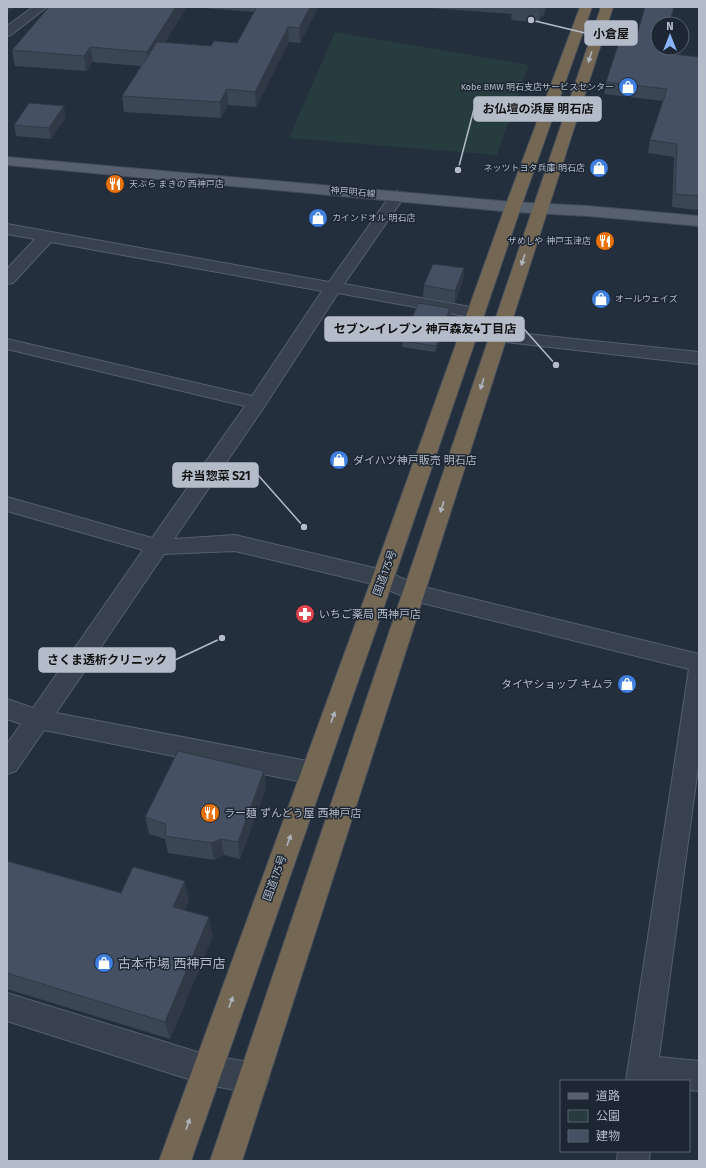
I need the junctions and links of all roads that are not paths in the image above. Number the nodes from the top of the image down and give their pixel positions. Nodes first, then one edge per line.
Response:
1 (42, 7) edge
2 (586, 7) edge
3 (607, 7) edge
4 (7, 32) edge
5 (7, 161) edge
6 (396, 196) junction
7 (513, 207) junction
8 (540, 209) junction
9 (699, 221) edge
10 (7, 229) edge
11 (47, 236) junction
12 (7, 279) edge
13 (334, 286) junction
14 (473, 322) junction
15 (498, 336) junction
16 (7, 344) edge
17 (699, 358) edge
18 (257, 403) junction
19 (7, 504) edge
20 (158, 547) junction
21 (383, 578) junction
22 (414, 593) junction
23 (699, 663) edge
24 (699, 672) edge
25 (7, 709) edge
26 (38, 719) junction
27 (7, 764) edge
28 (313, 774) junction
29 (7, 1007) edge
30 (207, 1070) junction
31 (642, 1076) edge
32 (699, 1076) edge
33 (254, 1078) junction
34 (175, 1161) edge
35 (226, 1161) edge

1 - 4 street
2 - 7 highway, 国道175号
3 -> 8 highway
5 - 6 main road, 神戸明石線
6 - 7 main road, 神戸明石線
6 - 13 street
7 - 8 main road, 神戸明石線
7 - 14 highway, 国道175号
8 - 9 main road, 神戸明石線
8 -> 15 highway
10 - 11 street
11 - 12 street
11 - 13 street
13 - 14 street
13 - 18 street
14 - 15 street
14 - 21 highway, 国道175号
15 - 17 street
15 -> 22 highway
16 - 18 street
18 - 20 street
19 - 20 street
20 - 21 street
20 - 26 street
21 - 22 street
28 -> 21 highway, 国道175号
22 - 23 street
22 - 33 highway
24 - 31 street
25 - 26 street
26 - 27 street
26 - 28 street
30 -> 28 highway, 国道175号
29 - 30 street
30 - 33 street
34 -> 30 highway, 国道175号
31 - 32 street
33 - 35 highway

